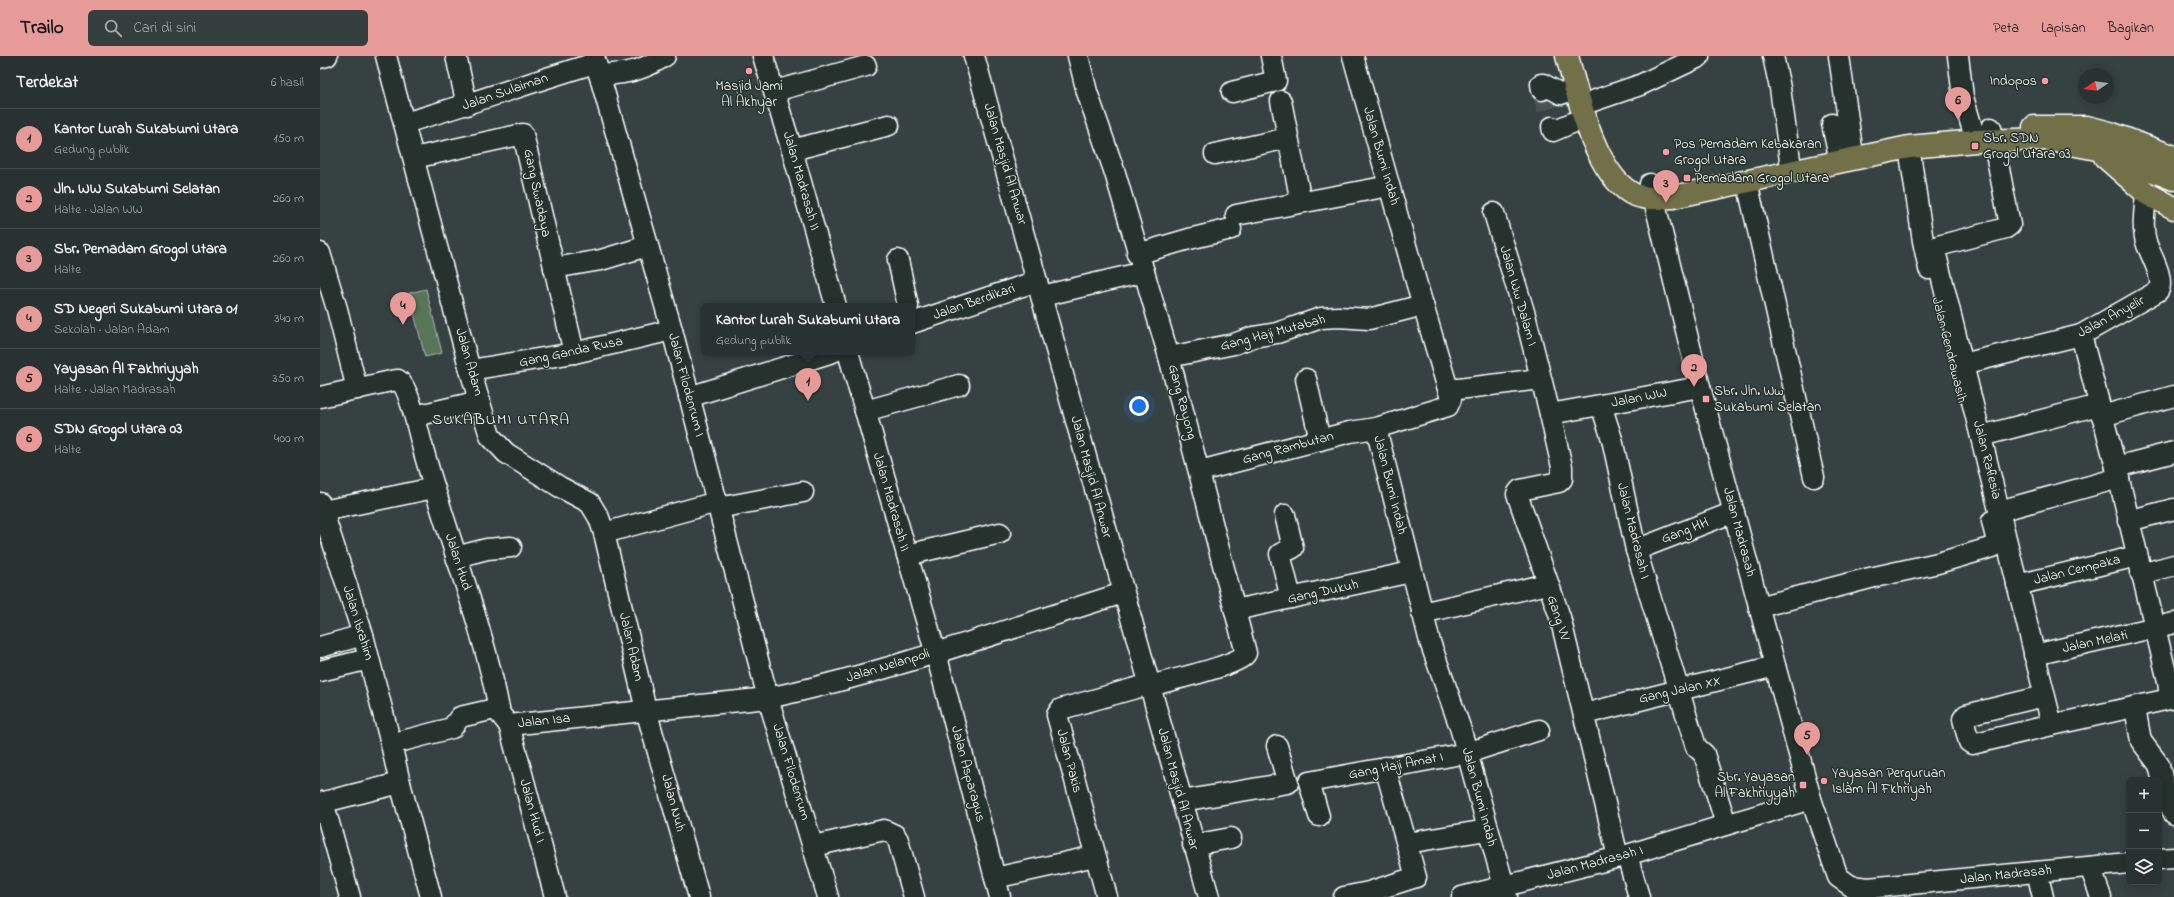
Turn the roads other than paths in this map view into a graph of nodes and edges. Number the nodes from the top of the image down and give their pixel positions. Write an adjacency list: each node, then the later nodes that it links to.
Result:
1 (327, 56): 16 (street)
2 (386, 56): 26 (street, Jalan Adam)
3 (456, 56): 25 (street)
4 (665, 56): 17 (street, Jalan Sulaiman)
5 (763, 56): 21 (street, Jalan Madrasah II)
6 (974, 56): 55 (street, Jalan Masjid Al Anwar)
7 (1078, 56): 53 (street, Gang Rayong)
8 (1272, 56): 22 (street)
9 (1353, 56): 44 (street, Jalan Bumi Indah)
10 (1567, 56): 24 (main road)
11 (1580, 56): 24 (main road)
12 (1773, 56): 40 (street)
13 (1839, 56): 37 (street)
14 (1958, 56): 30 (street)
15 (1699, 57): 24 (street)
16 (320, 58)
17 (647, 61): 18 (street, Jalan Sulaiman)
18 (596, 64): 25 (street, Jalan Sulaiman); 50 (street, Jalan Filodenrum I)
19 (866, 66): 21 (street)
20 (1542, 90): 24 (street)
21 (775, 91): 35 (street, Jalan Madrasah II)
22 (1232, 92)
23 (1281, 101): 31 (street)
24 (1585, 102): 29 (street); 45 (main road)
25 (467, 105): 26 (street, Jalan Sulaiman)
26 (404, 123): 39 (street, Jalan Adam)
27 (1832, 124): 37 (street)
28 (889, 125): 35 (street)
29 (1552, 127)
30 (1983, 135): 32 (main road); 33 (main road); 34 (main road); 66 (street, Jalan Raflesia)
31 (1288, 138): 36 (street); 47 (street)
32 (2126, 138): 38 (main road); 41 (main road)
33 (1921, 141): 37 (main road); 112 (street, Jalan Cendrawasih)
34 (2097, 149): 41 (main road); 46 (main road)
35 (792, 150): 56 (street, Jalan Madrasah II)
36 (1215, 154)
37 (1846, 155): 40 (main road); 43 (main road)
38 (2174, 157)
39 (414, 158): 54 (street, Gang Swadaya); 67 (street, Jalan Adam)
40 (1790, 160): 45 (main road)
41 (2125, 160): 42 (main road)
42 (2174, 179)
43 (1747, 182): 45 (main road); 89 (street)
44 (1389, 186): 47 (street, Jalan Berdikari); 58 (street, Jalan Bumi Indah)
45 (1651, 191): 71 (street, Jalan Madrasah)
46 (2146, 193): 48 (main road); 61 (street, Jalan Anyelir)
47 (1301, 202): 53 (street, Jalan Berdikari)
48 (2174, 208)
49 (1494, 213): 68 (street, Jalan Ww Dalam I)
50 (647, 246): 54 (street); 60 (street, Jalan Filodenrum I)
51 (320, 253): 72 (street)
52 (898, 260): 57 (street)
53 (1140, 263): 55 (street, Jalan Berdikari); 65 (street, Gang Rayong)
54 (554, 268): 62 (street, Gang Swadaya)
55 (1040, 288): 59 (street, Jalan Berdikari); 110 (street, Jalan Masjid Al Anwar)
56 (835, 303)
57 (907, 303)
58 (1423, 305): 65 (street, Gang Haji Mutabah); 73 (street, Jalan Bumi Indah)
59 (915, 322)
60 (672, 330): 62 (street, Gang Ganda Rusa); 76 (street, Jalan Filodenrum I)
61 (2081, 335): 66 (street, Jalan Anyelir); 80 (street)
62 (574, 353): 67 (street, Gang Ganda Rusa)
63 (823, 355): 76 (street)
64 (849, 355): 79 (street, Jalan Madrasah II)
65 (1169, 357): 87 (street, Gang Rayong)
66 (1963, 364): 84 (street, Jalan Raflesia)
67 (470, 370): 77 (street, Jalan Adam)
68 (1540, 379): 73 (street); 81 (street)
69 (1306, 380): 85 (street)
70 (959, 385): 79 (street)
71 (1700, 387): 78 (street, Jalan WW); 95 (street, Jalan Madrasah)
72 (357, 389): 75 (street); 82 (street, Jalan Hud)
73 (1450, 390): 83 (street, Jalan Bumi Indah)
74 (2174, 396): 80 (street)
75 (320, 397)
76 (689, 397): 92 (street, Jalan Filodenrum I)
77 (480, 401): 82 (street); 99 (street, Jalan Adam)
78 (1601, 405): 81 (street); 102 (street, Jalan Madrasah I)
79 (865, 411): 103 (street, Jalan Madrasah II)
80 (2101, 411): 84 (street); 88 (street)
81 (1550, 414): 108 (street, Gang VV)
82 (415, 416): 90 (street, Jalan Hud)
83 (1376, 428): 85 (street, Gang Rambutan); 107 (street, Jalan Bumi Indah)
84 (1981, 436): 94 (street, Jalan Raflesia)
85 (1320, 440): 87 (street, Gang Rambutan)
86 (2174, 452): 88 (street)
87 (1200, 471): 113 (street, Gang Rayong)
88 (2117, 473): 94 (street); 98 (street)
89 (1814, 477)
90 (434, 488): 97 (street); 104 (street, Jalan Hud)
91 (803, 492): 92 (street)
92 (718, 505): 99 (street); 127 (street, Jalan Filodenrum I)
93 (2174, 509): 98 (street)
94 (1999, 511): 109 (street, Jalan Raflesia)
95 (1734, 512): 102 (street, Gang HH); 112 (street, Jalan Madrasah)
96 (1285, 515): 111 (street)
97 (323, 518): 117 (street, Jalan Ibrahim)
98 (2128, 521): 105 (street)
99 (604, 533): 129 (street, Jalan Adam)
100 (1000, 533): 103 (street)
101 (511, 547): 104 (street)
102 (1636, 550): 125 (street, Jalan Madrasah I)
103 (907, 554): 119 (street, Jalan Madrasah II)
104 (456, 557): 131 (street, Jalan Hud)
105 (2139, 565): 106 (street, Jalan Cempaka); 109 (street, Jalan Cempaka); 116 (street)
106 (2174, 565)
107 (1411, 572): 111 (street, Gang Dukuh); 114 (street, Jalan Bumi Indah)
108 (1547, 584): 114 (street); 130 (street, Gang VV)
109 (2017, 585): 120 (street, Jalan Raflesia)
110 (1123, 593): 119 (street, Jalan Nelanpoli); 124 (street, Jalan Masjid Al Anwar)
111 (1291, 598): 113 (street, Gang Dukuh)
112 (1759, 607): 122 (street, Jalan Madrasah)
113 (1235, 610): 124 (street, Gang Rayong)
114 (1422, 613): 137 (street, Jalan Bumi Indah)
115 (2174, 624): 116 (street, Jalan Melati)
116 (2155, 628): 120 (street, Jalan Melati); 128 (street)
117 (363, 636): 118 (street); 121 (street, Jalan Ibrahim)
118 (320, 647)
119 (935, 652): 127 (street, Jalan Nelanpoli); 159 (street, Jalan Asparagus)
120 (2034, 655): 126 (street, Jalan Raflesia)
121 (369, 659): 123 (street); 135 (street, Jalan Ibrahim)
122 (1775, 666): 125 (street, Gang Jalan XX); 140 (street, Jalan Madrasah)
123 (320, 671)
124 (1150, 685): 141 (street, Jalan Masjid Al Anwar); 151 (street, Jalan Pakis)
125 (1680, 692): 130 (street, Gang Jalan XX); 145 (street, Jalan Madrasah I)
126 (2044, 696): 133 (street, Jalan Raflesia); 133 (street)
127 (768, 698): 129 (street, Jalan Nelanpoli); 150 (street, Jalan Filodenrum)
128 (2172, 698): 133 (street)
129 (646, 710): 131 (street, Jalan Isa); 165 (street, Jalan Nuh)
130 (1584, 714): 152 (street, Gang VV)
131 (504, 717): 135 (street, Jalan Isa); 162 (street, Jalan Hud I)
132 (2137, 719): 143 (street)
133 (2052, 725)
134 (1539, 730): 137 (street, Gang Haji Amat I)
135 (391, 744): 139 (street)
136 (1278, 746): 141 (street)
137 (1467, 753): 138 (street, Gang Haji Amat I); 146 (street, Jalan Bumi Indah)
138 (1385, 767): 144 (street, Gang Haji Amat I); 148 (street)
139 (400, 783): 142 (street); 164 (street)
140 (1811, 799): 145 (street, Jalan Madrasah I); 158 (street, Jalan Madrasah)
141 (1182, 801): 149 (street, Jalan Masjid Al Anwar)
142 (321, 803): 163 (street)
143 (2174, 814)
144 (1320, 816)
145 (1726, 824): 152 (street, Jalan Madrasah I)
146 (1487, 830): 148 (street); 160 (street, Jalan Bumi Indah)
147 (1231, 838): 149 (street)
148 (1407, 843): 161 (street)
149 (1194, 845): 170 (street, Jalan Masjid Al Anwar)
150 (814, 846): 166 (street, Jalan Filodenrum); 167 (street)
151 (1095, 856): 159 (street); 169 (street, Jalan Pakis)
152 (1623, 856): 160 (street, Jalan Madrasah I); 173 (street, Gang VV)
153 (2174, 858): 154 (street)
154 (2162, 860)
155 (2126, 863): 156 (street, Jalan Madrasah)
156 (2090, 867): 157 (street, Jalan Madrasah); 176 (street)
157 (2037, 872): 158 (street, Jalan Madrasah); 175 (street)
158 (1838, 877): 174 (street, Jalan Madrasah)
159 (995, 878): 168 (street, Jalan Asparagus)
160 (1505, 892): 172 (street, Jalan Madrasah I)
161 (1370, 895): 171 (street)
162 (548, 896)
163 (350, 897)
164 (431, 897)
165 (699, 897)
166 (828, 897)
167 (914, 897)
168 (1000, 897)
169 (1108, 897)
170 (1209, 897)
171 (1344, 897)
172 (1462, 897)
173 (1639, 897)
174 (1846, 897)
175 (2043, 897)
176 (2101, 897)

